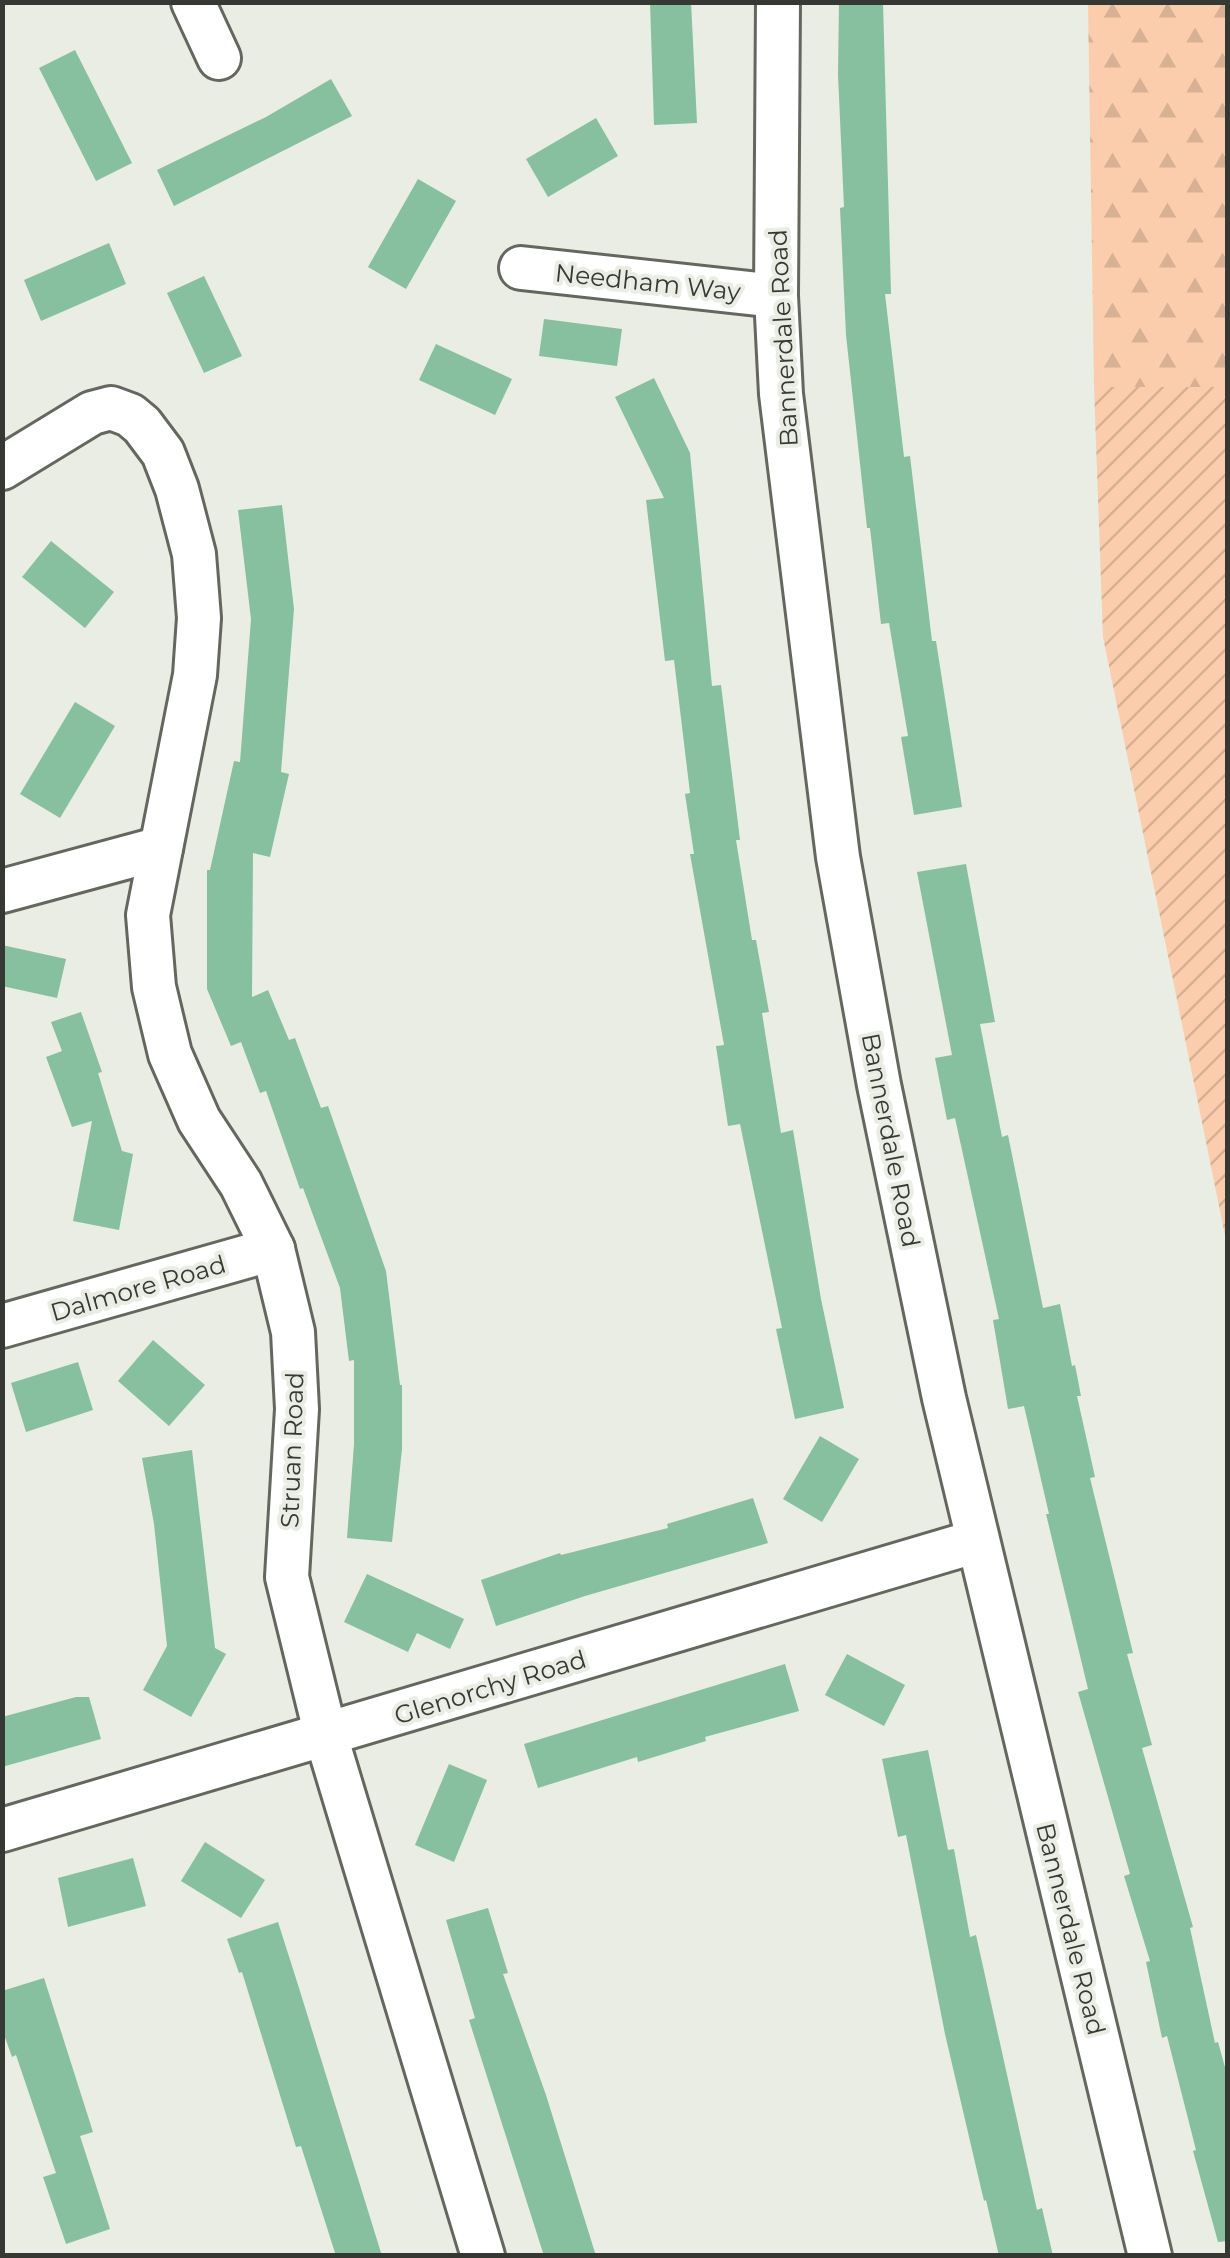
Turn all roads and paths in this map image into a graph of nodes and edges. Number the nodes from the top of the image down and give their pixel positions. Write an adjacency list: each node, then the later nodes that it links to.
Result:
1 (193, 2): 3 (street)
2 (778, 2): 5 (street, Bannerdale Road)
3 (218, 58)
4 (521, 268): 5 (street, Needham Way)
5 (776, 296): 11 (street, Bannerdale Road)
6 (2, 468): 7 (street, Struan Road)
7 (161, 848): 8 (street); 9 (street, Struan Road)
8 (2, 891)
9 (273, 1249): 10 (street, Dalmore Road); 12 (street, Struan Road)
10 (2, 1326)
11 (977, 1541): 12 (street, Glenorchy Road); 15 (street, Bannerdale Road)
12 (326, 1736): 13 (street, Glenorchy Road); 14 (street, Struan Road)
13 (2, 1830)
14 (483, 2256)
15 (1150, 2256)

